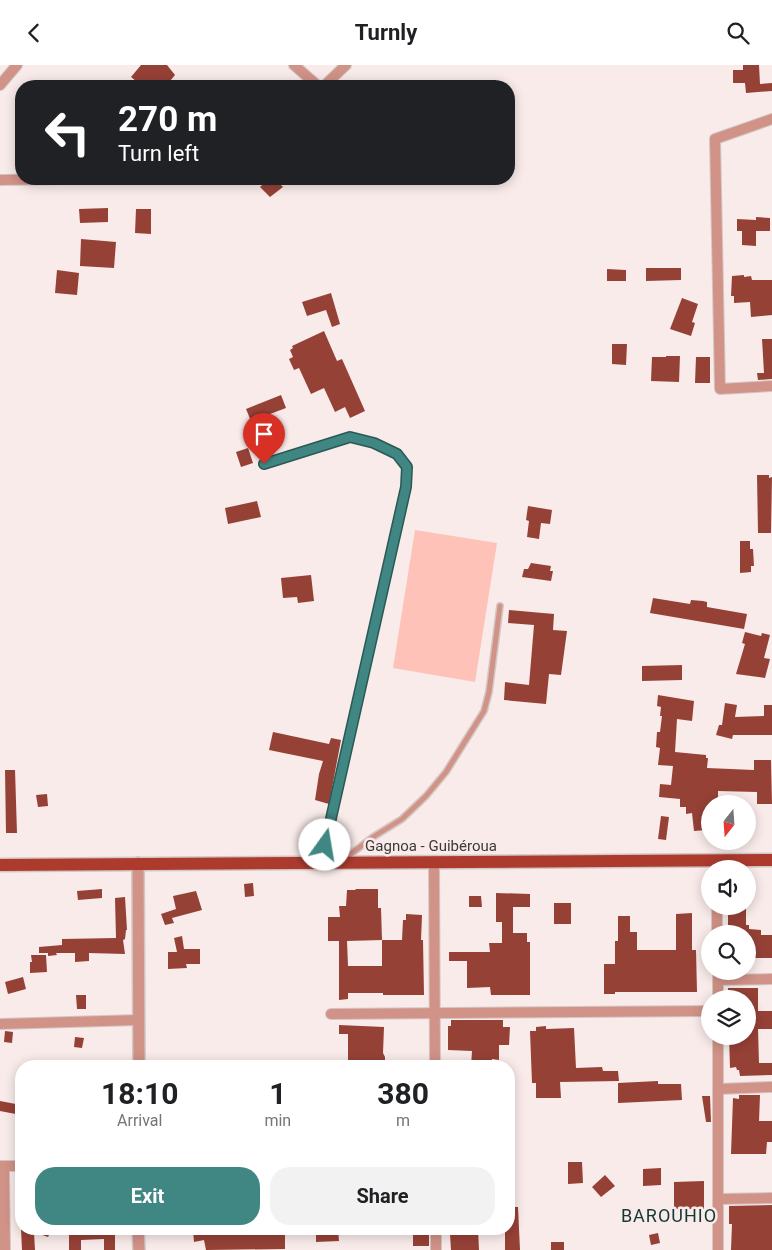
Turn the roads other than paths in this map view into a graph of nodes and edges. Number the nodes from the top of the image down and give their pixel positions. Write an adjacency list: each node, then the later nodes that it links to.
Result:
1 (17, 65): 6 (street)
2 (294, 65): 4 (street)
3 (346, 65): 5 (street)
4 (311, 80)
5 (330, 80)
6 (0, 85)
7 (772, 119): 10 (street)
8 (0, 180): 9 (street)
9 (15, 180)
10 (772, 386)
11 (264, 464): 17 (lane)
12 (500, 606): 18 (lane)
13 (772, 861): 15 (main road, Gagnoa - Guibéroua)
14 (434, 862): 18 (main road, Gagnoa - Guibéroua); 20 (main road, Gagnoa - Guibéroua); 24 (street)
15 (756, 862)
16 (138, 863): 17 (main road, Gagnoa - Guibéroua); 19 (main road, Gagnoa - Guibéroua); 26 (street)
17 (321, 863): 18 (main road, Gagnoa - Guibéroua)
18 (340, 863)
19 (0, 865)
20 (701, 865)
21 (756, 978): 22 (street)
22 (772, 979)
23 (701, 1011): 24 (street)
24 (434, 1013): 25 (street); 30 (street)
25 (331, 1014)
26 (139, 1021): 27 (street); 29 (street)
27 (0, 1024)
28 (718, 1045): 32 (street)
29 (139, 1060)
30 (435, 1060)
31 (772, 1087): 32 (street)
32 (718, 1089): 36 (street)
33 (2, 1166): 34 (street); 39 (street)
34 (15, 1166)
35 (772, 1198): 36 (street)
36 (718, 1199): 42 (street)
37 (138, 1235): 40 (street)
38 (436, 1235): 41 (street)
39 (5, 1250)
40 (139, 1250)
41 (436, 1250)
42 (718, 1250)

